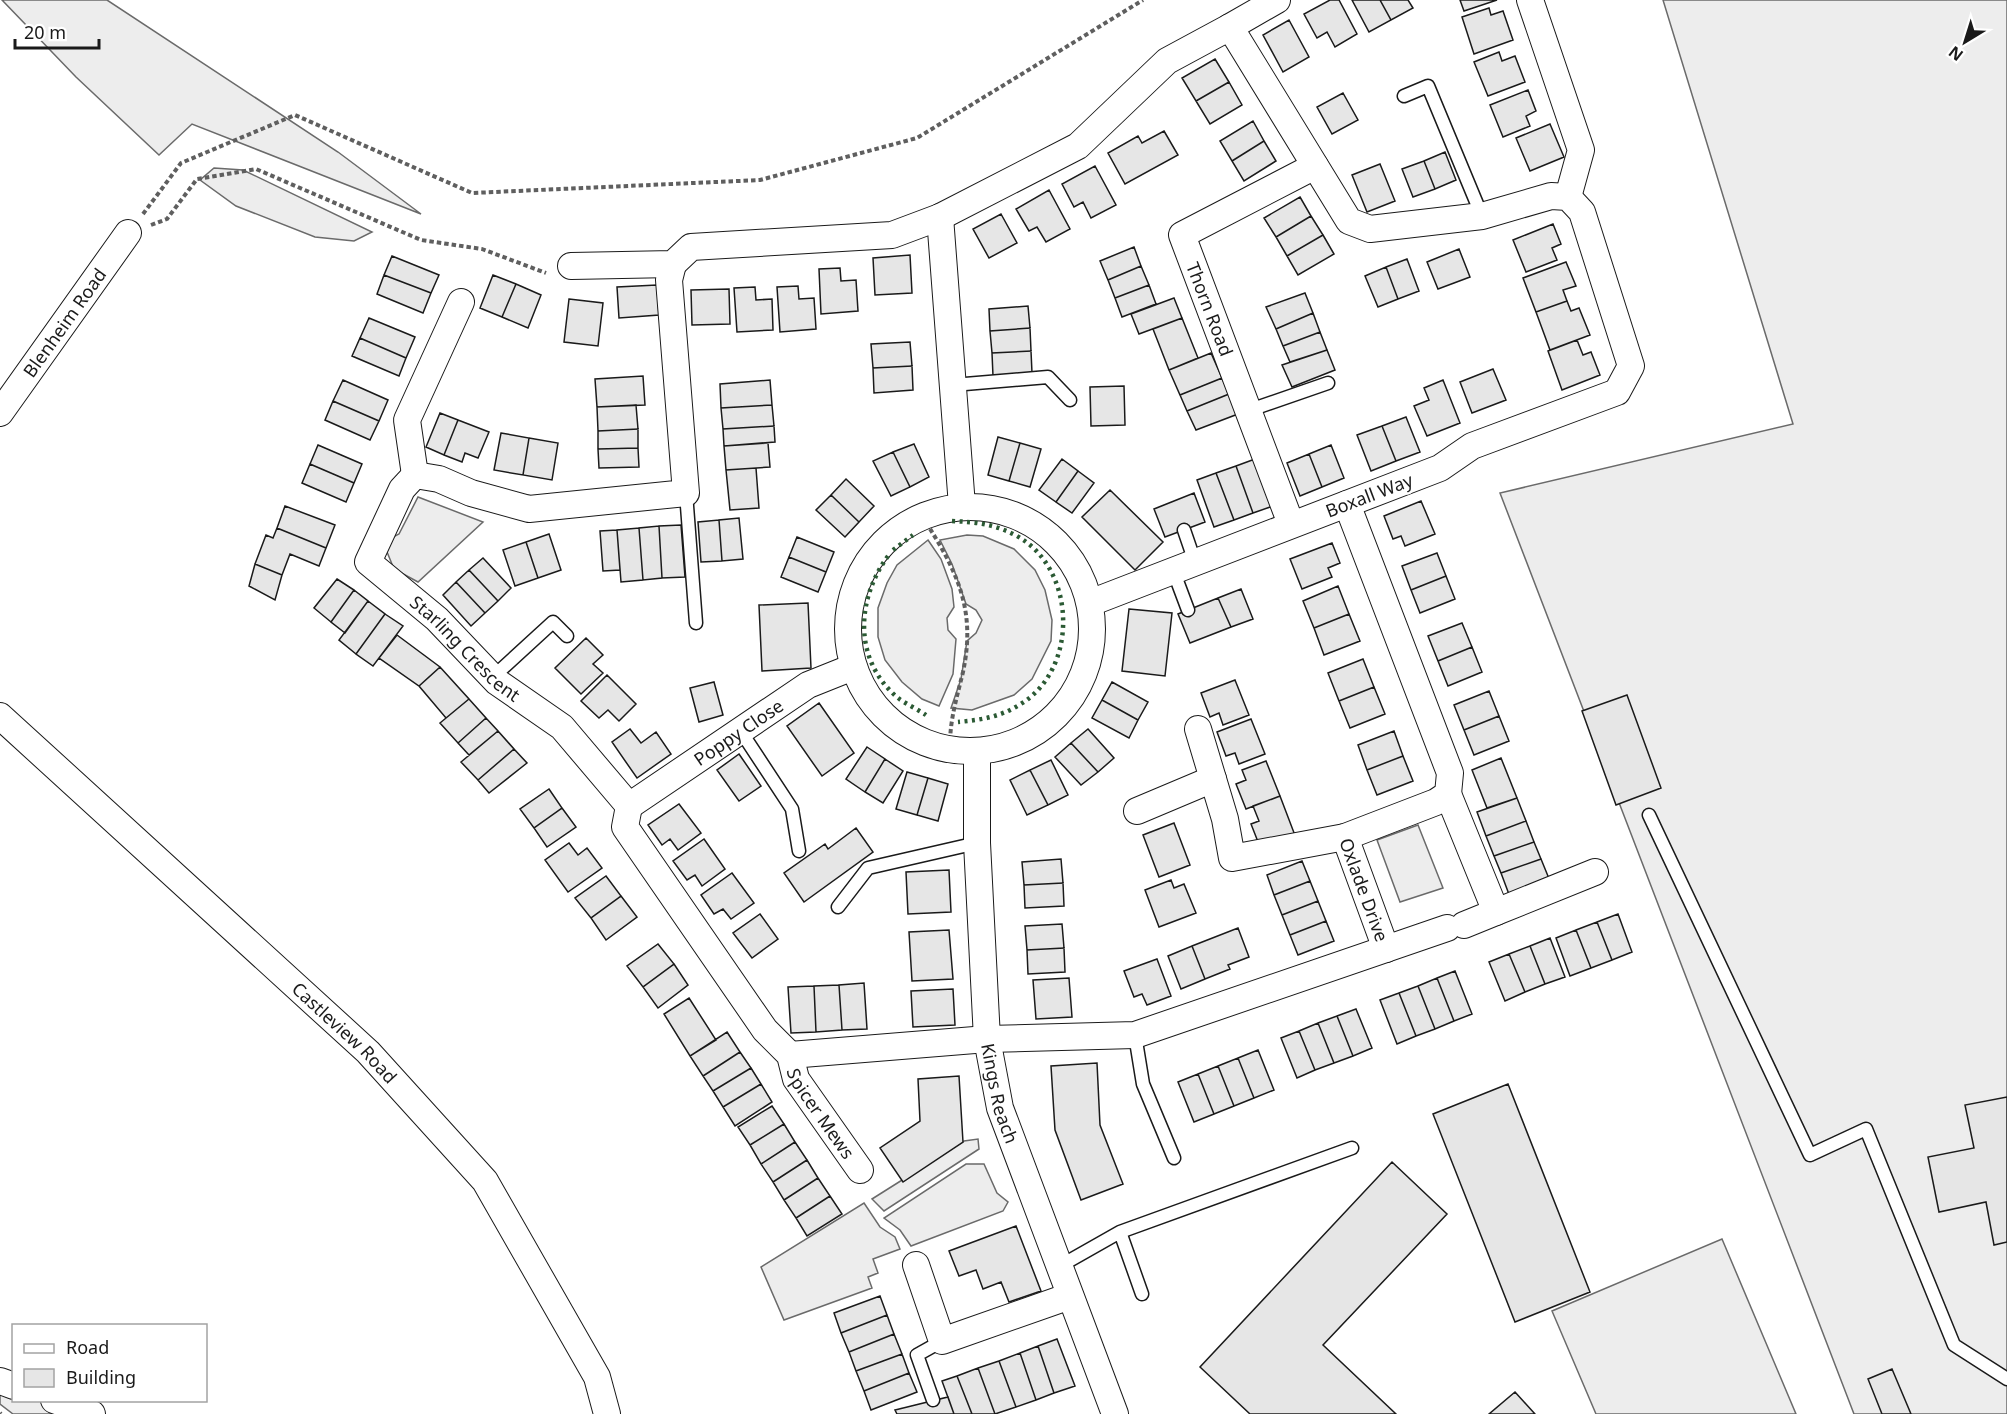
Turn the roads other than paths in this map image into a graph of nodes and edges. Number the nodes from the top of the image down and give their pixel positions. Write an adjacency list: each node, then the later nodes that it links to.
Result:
1 (1277, 0): 3 (street)
2 (1530, 0): 6 (street)
3 (1230, 27): 5 (street); 8 (street)
4 (1404, 96): 7 (lane)
5 (1315, 166): 7 (street); 16 (street, Thorn Road)
6 (1568, 197): 7 (street); 20 (street, Boxall Way)
7 (1482, 216)
8 (940, 217): 10 (street); 14 (street)
9 (128, 233): 17 (street, Blenheim Road)
10 (673, 264): 11 (street); 19 (street)
11 (571, 266)
12 (460, 302): 18 (street)
13 (1328, 383): 16 (lane)
14 (953, 385): 15 (lane); 21 (street)
15 (1070, 400)
16 (1250, 411): 22 (street, Thorn Road)
17 (0, 413)
18 (415, 475): 19 (street); 30 (street, Starling Crescent)
19 (686, 494): 27 (lane)
20 (1347, 504): 22 (street, Boxall Way); 36 (street)
21 (962, 506): 25 (street); 29 (street)
22 (1291, 524): 24 (street, Boxall Way)
23 (1184, 530): 24 (lane)
24 (1184, 566): 25 (street, Boxall Way); 26 (lane)
25 (1090, 603): 34 (street)
26 (1188, 610)
27 (696, 623)
28 (567, 636): 30 (lane)
29 (853, 667): 33 (street, Poppy Close); 34 (street)
30 (493, 677): 37 (street, Starling Crescent)
31 (0, 716): 63 (street, Castleview Road)
32 (1198, 729): 35 (street)
33 (740, 730): 37 (street, Poppy Close); 42 (lane)
34 (977, 751): 41 (street, Kings Reach)
35 (1213, 779): 38 (street); 40 (street)
36 (1448, 794): 40 (street, Oxlade Drive); 45 (street)
37 (629, 806): 49 (street)
38 (1137, 811)
39 (1649, 815): 59 (lane)
40 (1346, 837): 46 (street, Oxlade Drive)
41 (977, 843): 44 (lane); 48 (street, Kings Reach)
42 (799, 851)
43 (1595, 872): 45 (street)
44 (838, 907)
45 (1496, 912): 46 (street)
46 (1386, 950): 47 (street, Oxlade Drive)
47 (1135, 1035): 48 (street, Oxlade Drive); 51 (lane)
48 (987, 1039): 49 (street, Oxlade Drive); 55 (street, Kings Reach)
49 (790, 1055): 52 (street, Spicer Mews)
50 (1353, 1148): 53 (lane)
51 (1174, 1158)
52 (860, 1170)
53 (1120, 1232): 55 (lane); 56 (lane)
54 (916, 1265): 58 (street)
55 (1060, 1266): 57 (street, Kings Reach)
56 (1142, 1294)
57 (1070, 1296): 58 (street); 64 (street, Kings Reach)
58 (942, 1341): 60 (lane)
59 (2007, 1379)
60 (933, 1400)
61 (57, 1402): 62 (street)
62 (92, 1414)
63 (607, 1414)
64 (1115, 1414)

